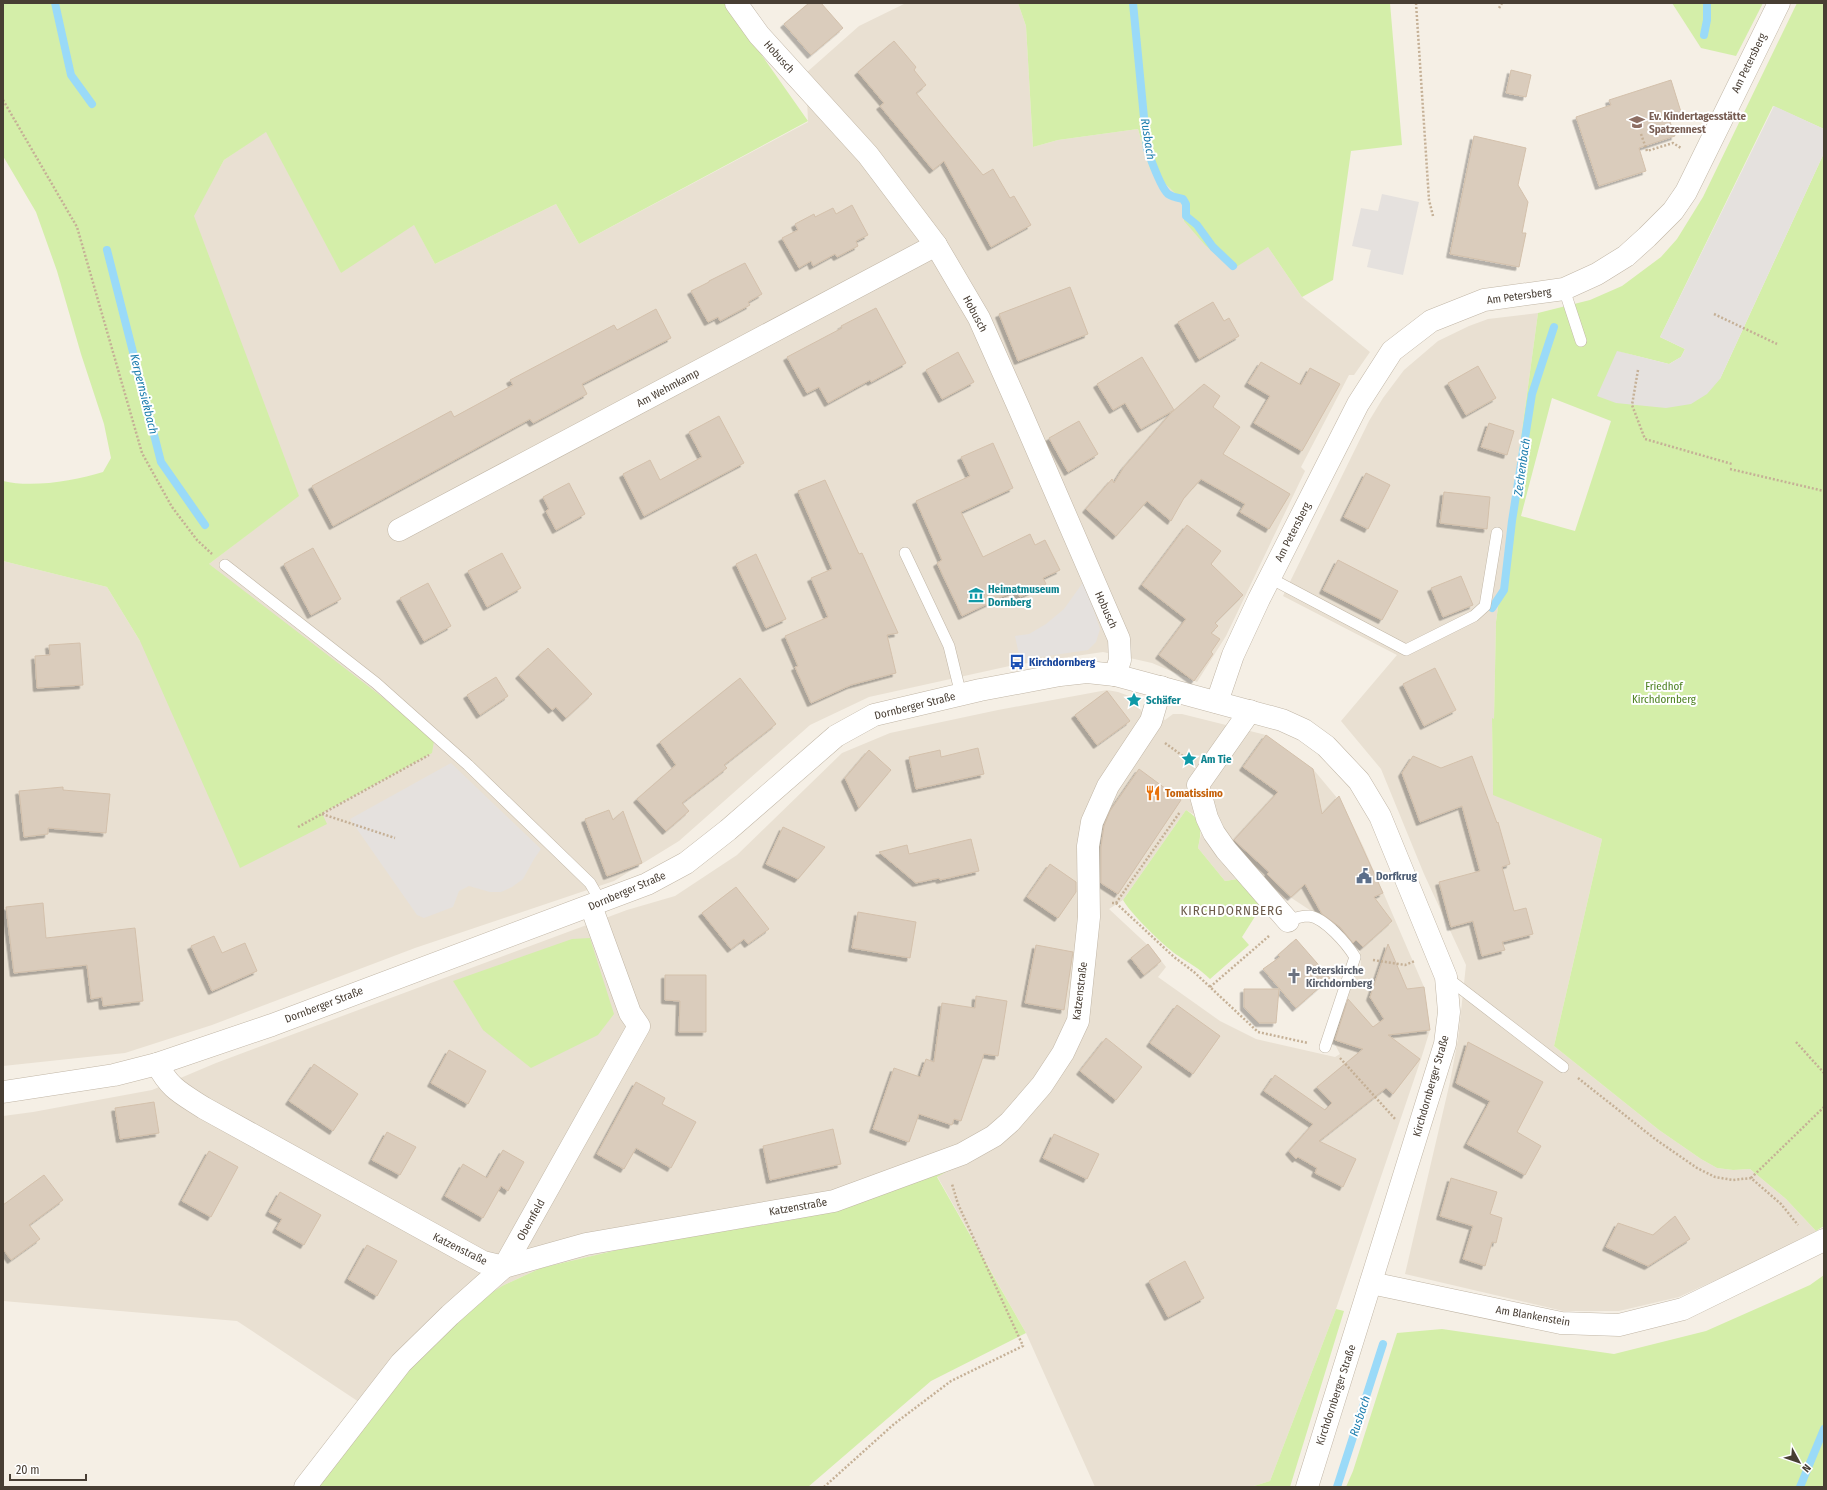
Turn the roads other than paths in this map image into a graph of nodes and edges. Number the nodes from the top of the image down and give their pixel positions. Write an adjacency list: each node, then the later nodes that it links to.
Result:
1 (736, 3): 3 (street, Hobusch)
2 (1779, 3): 4 (street, Am Petersberg)
3 (936, 245): 6 (street, Am Wehmkamp); 11 (street, Hobusch)
4 (1564, 289): 5 (lane); 10 (street, Am Petersberg)
5 (1581, 340)
6 (398, 530)
7 (1497, 533): 10 (lane)
8 (905, 553): 13 (lane)
9 (225, 566): 16 (lane)
10 (1270, 578): 14 (street, Am Petersberg)
11 (1115, 675): 12 (street, Dornberger Straße); 13 (street, Dornberger Straße)
12 (1161, 687): 14 (street, Dornberger Straße); 24 (street, Katzenstraße)
13 (961, 695): 16 (street, Dornberger Straße)
14 (1217, 702): 15 (street, Kirchdornberger Straße)
15 (1250, 712): 17 (street); 18 (street, Kirchdornberger Straße)
16 (596, 904): 20 (street, Dornberger Straße); 24 (street, Obernfeld)
17 (1288, 921): 19 (lane)
18 (1446, 977): 21 (lane); 25 (street, Kirchdornberger Straße)
19 (1325, 1047)
20 (157, 1064): 22 (street, Dornberger Straße); 24 (street, Katzenstraße)
21 (1563, 1067)
22 (3, 1092)
23 (1819, 1244): 25 (street, Am Blankenstein)
24 (504, 1267): 26 (street, Obernfeld)
25 (1371, 1283): 27 (street, Kirchdornberger Straße)
26 (304, 1487)
27 (1307, 1487)

